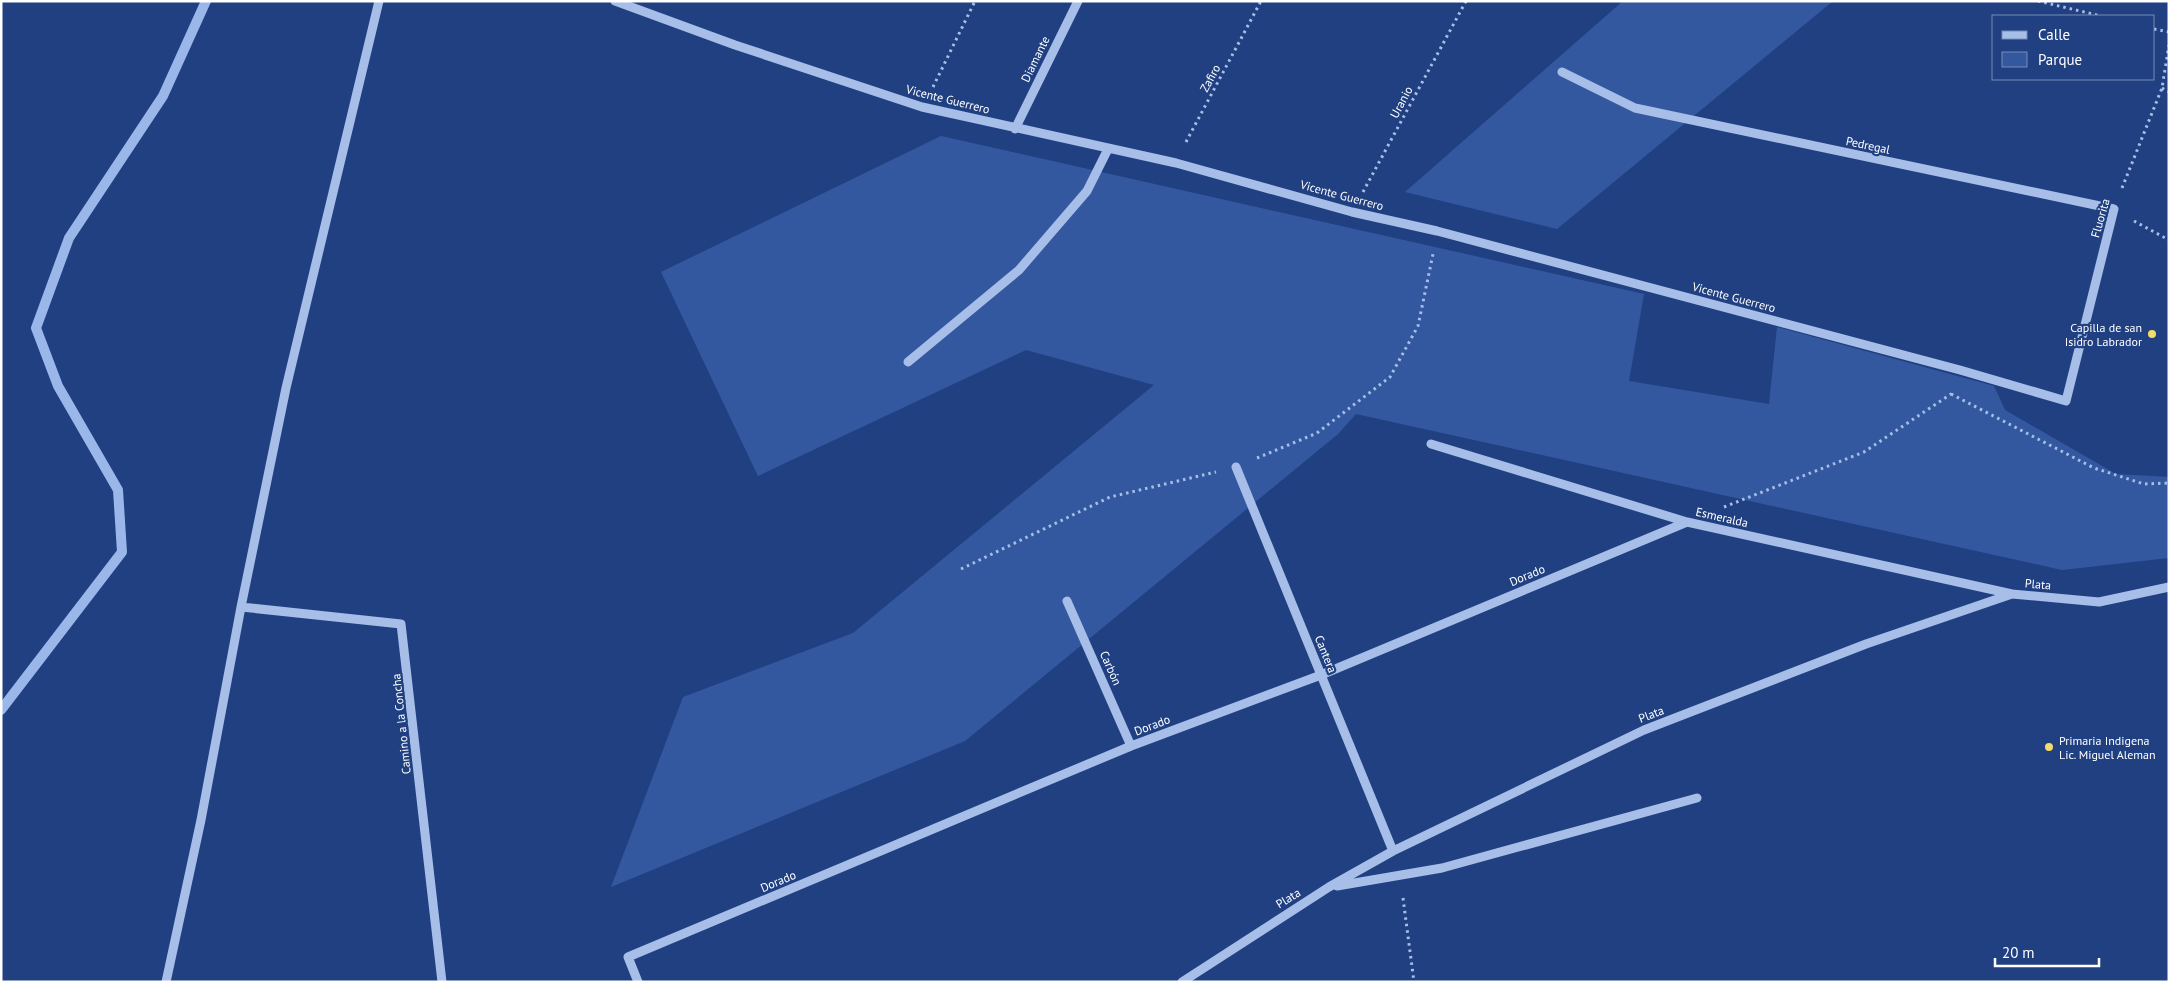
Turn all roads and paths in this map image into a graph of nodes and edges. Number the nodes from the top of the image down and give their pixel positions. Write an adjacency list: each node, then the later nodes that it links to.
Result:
1 (379, 1): 37 (street)
2 (615, 1): 8 (street, Vicente Guerrero)
3 (975, 1): 16 (path)
4 (1078, 1): 17 (street, Diamante)
5 (1261, 1): 19 (path, Zafiro)
6 (1466, 1): 21 (path, Uranio)
7 (2038, 1): 9 (path)
8 (638, 5): 16 (street, Vicente Guerrero)
9 (2098, 15)
10 (2155, 29): 11 (path)
11 (2169, 32)
12 (2169, 45): 14 (path, Fluorita)
13 (1562, 72): 20 (street, Pedregal)
14 (2162, 88): 15 (path); 20 (path, Fluorita)
15 (2169, 92)
16 (922, 107): 17 (street, Vicente Guerrero)
17 (1015, 129): 18 (street, Vicente Guerrero)
18 (1108, 148): 19 (street, Vicente Guerrero); 24 (street)
19 (1176, 162): 21 (street, Vicente Guerrero)
20 (2114, 209): 23 (path); 27 (street, Fluorita)
21 (1352, 212): 22 (street, Vicente Guerrero)
22 (1437, 231): 25 (street, Vicente Guerrero); 29 (path)
23 (2169, 240)
24 (908, 362)
25 (1960, 370): 26 (path); 27 (street, Vicente Guerrero)
26 (1951, 394): 30 (path); 31 (path)
27 (2066, 401)
28 (1431, 444): 32 (street, Esmeralda)
29 (1236, 467): 33 (path); 38 (street, Cantera)
30 (2169, 483)
31 (1722, 508)
32 (1687, 522): 35 (street, Esmeralda); 38 (street, Dorado)
33 (961, 569)
34 (2169, 587): 35 (street, Plata)
35 (2012, 594): 41 (street, Plata)
36 (1067, 601): 39 (street, Carbón)
37 (241, 607): 44 (street); 45 (street, Camino a la Concha)
38 (1321, 675): 39 (street, Dorado); 41 (street, Cantera)
39 (1131, 746): 46 (street, Dorado)
40 (1697, 798): 42 (street)
41 (1393, 852): 43 (street, Plata)
42 (1400, 875): 43 (street); 48 (path)
43 (1329, 887): 47 (street, Plata)
44 (166, 982)
45 (442, 982)
46 (638, 982)
47 (1182, 982)
48 (1414, 982)

